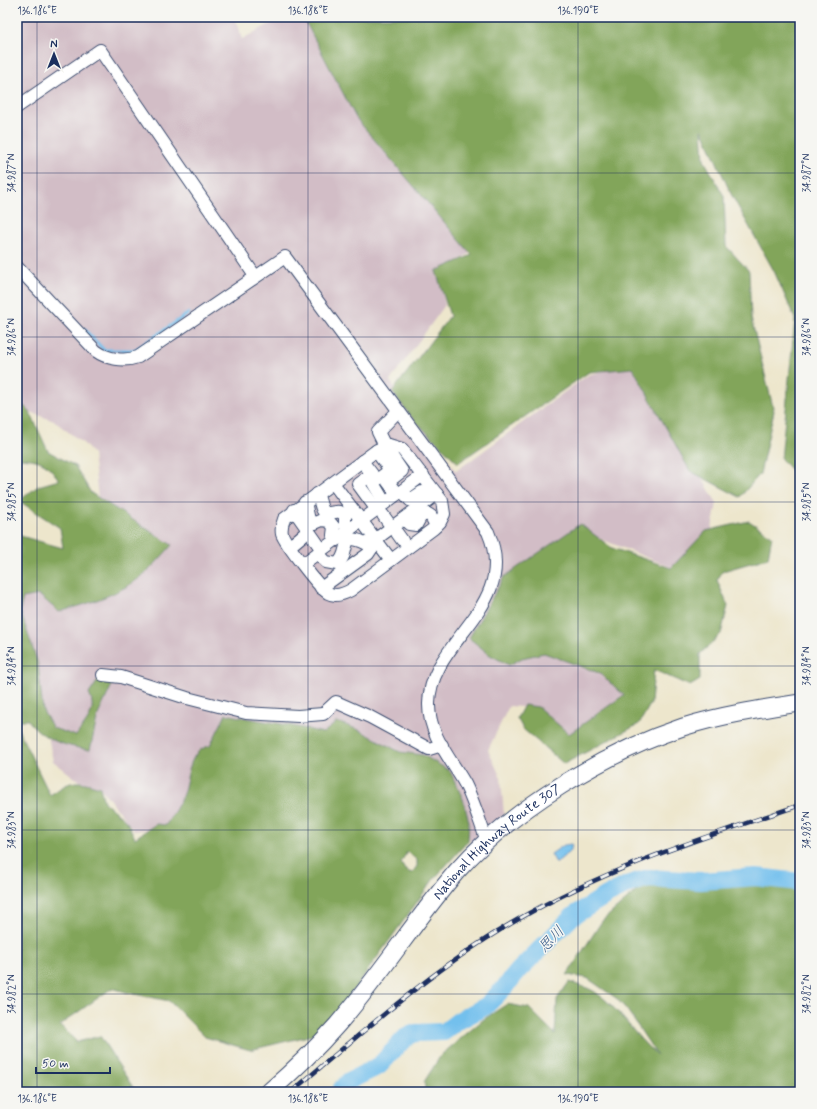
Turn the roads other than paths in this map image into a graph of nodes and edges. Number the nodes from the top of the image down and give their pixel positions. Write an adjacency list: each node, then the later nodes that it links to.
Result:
1 (17, 107): 3 (street)
2 (17, 267): 3 (street)
3 (255, 276): 4 (street)
4 (398, 411): 5 (street); 29 (street)
5 (380, 448): 6 (street); 7 (street); 9 (street); 14 (street)
6 (362, 461): 8 (street); 14 (street)
7 (423, 475): 9 (street); 11 (street)
8 (333, 482): 10 (street); 15 (street)
9 (400, 492): 11 (street); 14 (street)
10 (317, 494): 12 (street); 19 (street)
11 (432, 497): 16 (street); 17 (street)
12 (305, 502): 13 (street); 20 (street)
13 (294, 510): 18 (street); 22 (street)
14 (383, 512): 15 (street); 16 (street); 21 (street)
15 (362, 521): 19 (street); 21 (street)
16 (401, 526): 17 (street); 21 (street)
17 (436, 526): 24 (street)
18 (308, 531): 22 (street); 23 (street)
19 (349, 531): 20 (street)
20 (336, 540): 23 (street)
21 (375, 542): 23 (street); 24 (street); 26 (street)
22 (290, 546): 25 (street)
23 (320, 552): 25 (street)
24 (391, 560): 26 (street)
25 (303, 564): 26 (street)
26 (322, 588)
27 (103, 675): 29 (street)
28 (800, 703): 30 (highway, National Highway Route 307)
29 (442, 745): 30 (street)
30 (487, 841): 31 (highway, National Highway Route 307)
31 (269, 1092)

